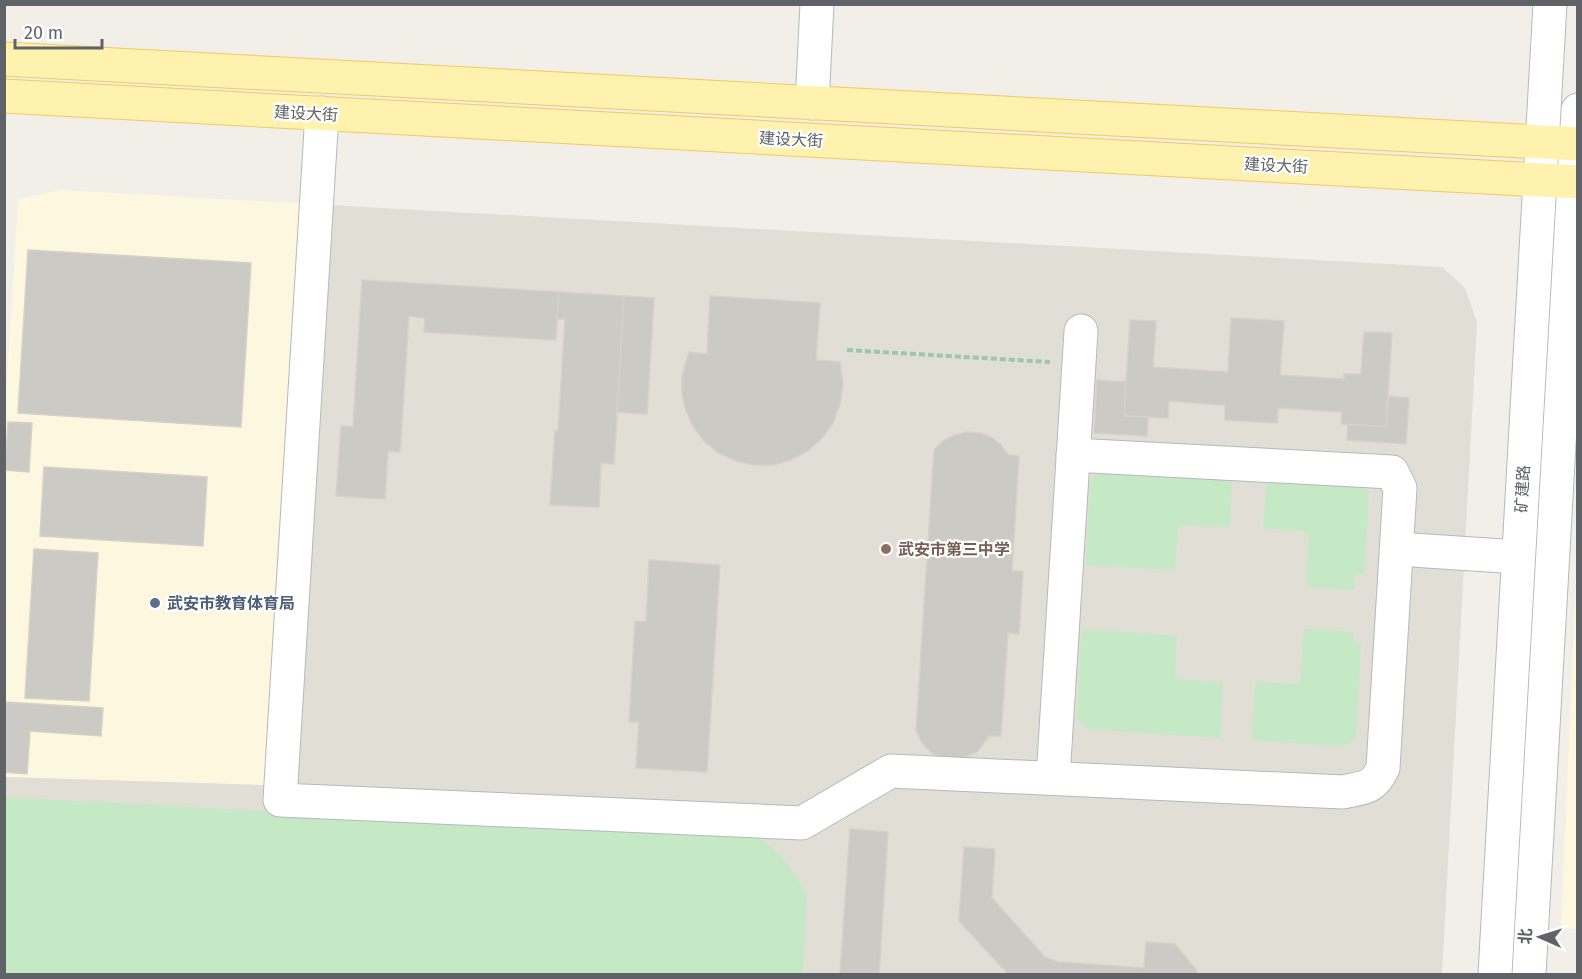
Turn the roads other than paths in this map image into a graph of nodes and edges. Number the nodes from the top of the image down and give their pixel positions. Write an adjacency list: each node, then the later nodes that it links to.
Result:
1 (817, 4): 5 (street)
2 (1550, 4): 8 (street, 矿建路)
3 (4, 59): 5 (main road)
4 (4, 96): 7 (main road, 建设大街)
5 (812, 103): 8 (main road)
6 (1578, 110): 9 (street, 矿建路)
7 (322, 113): 10 (main road, 建设大街); 16 (street)
8 (1542, 142): 9 (main road); 10 (street, 矿建路)
9 (1577, 144): 11 (street, 矿建路)
10 (1539, 180): 11 (main road, 建设大街); 15 (street, 矿建路)
11 (1575, 181): 18 (street, 矿建路)
12 (1081, 331): 13 (street)
13 (1073, 455): 14 (street); 16 (street)
14 (1397, 549): 15 (street); 16 (street)
15 (1518, 557): 17 (street, 矿建路)
16 (1053, 778)
17 (1495, 975)
18 (1529, 975)

